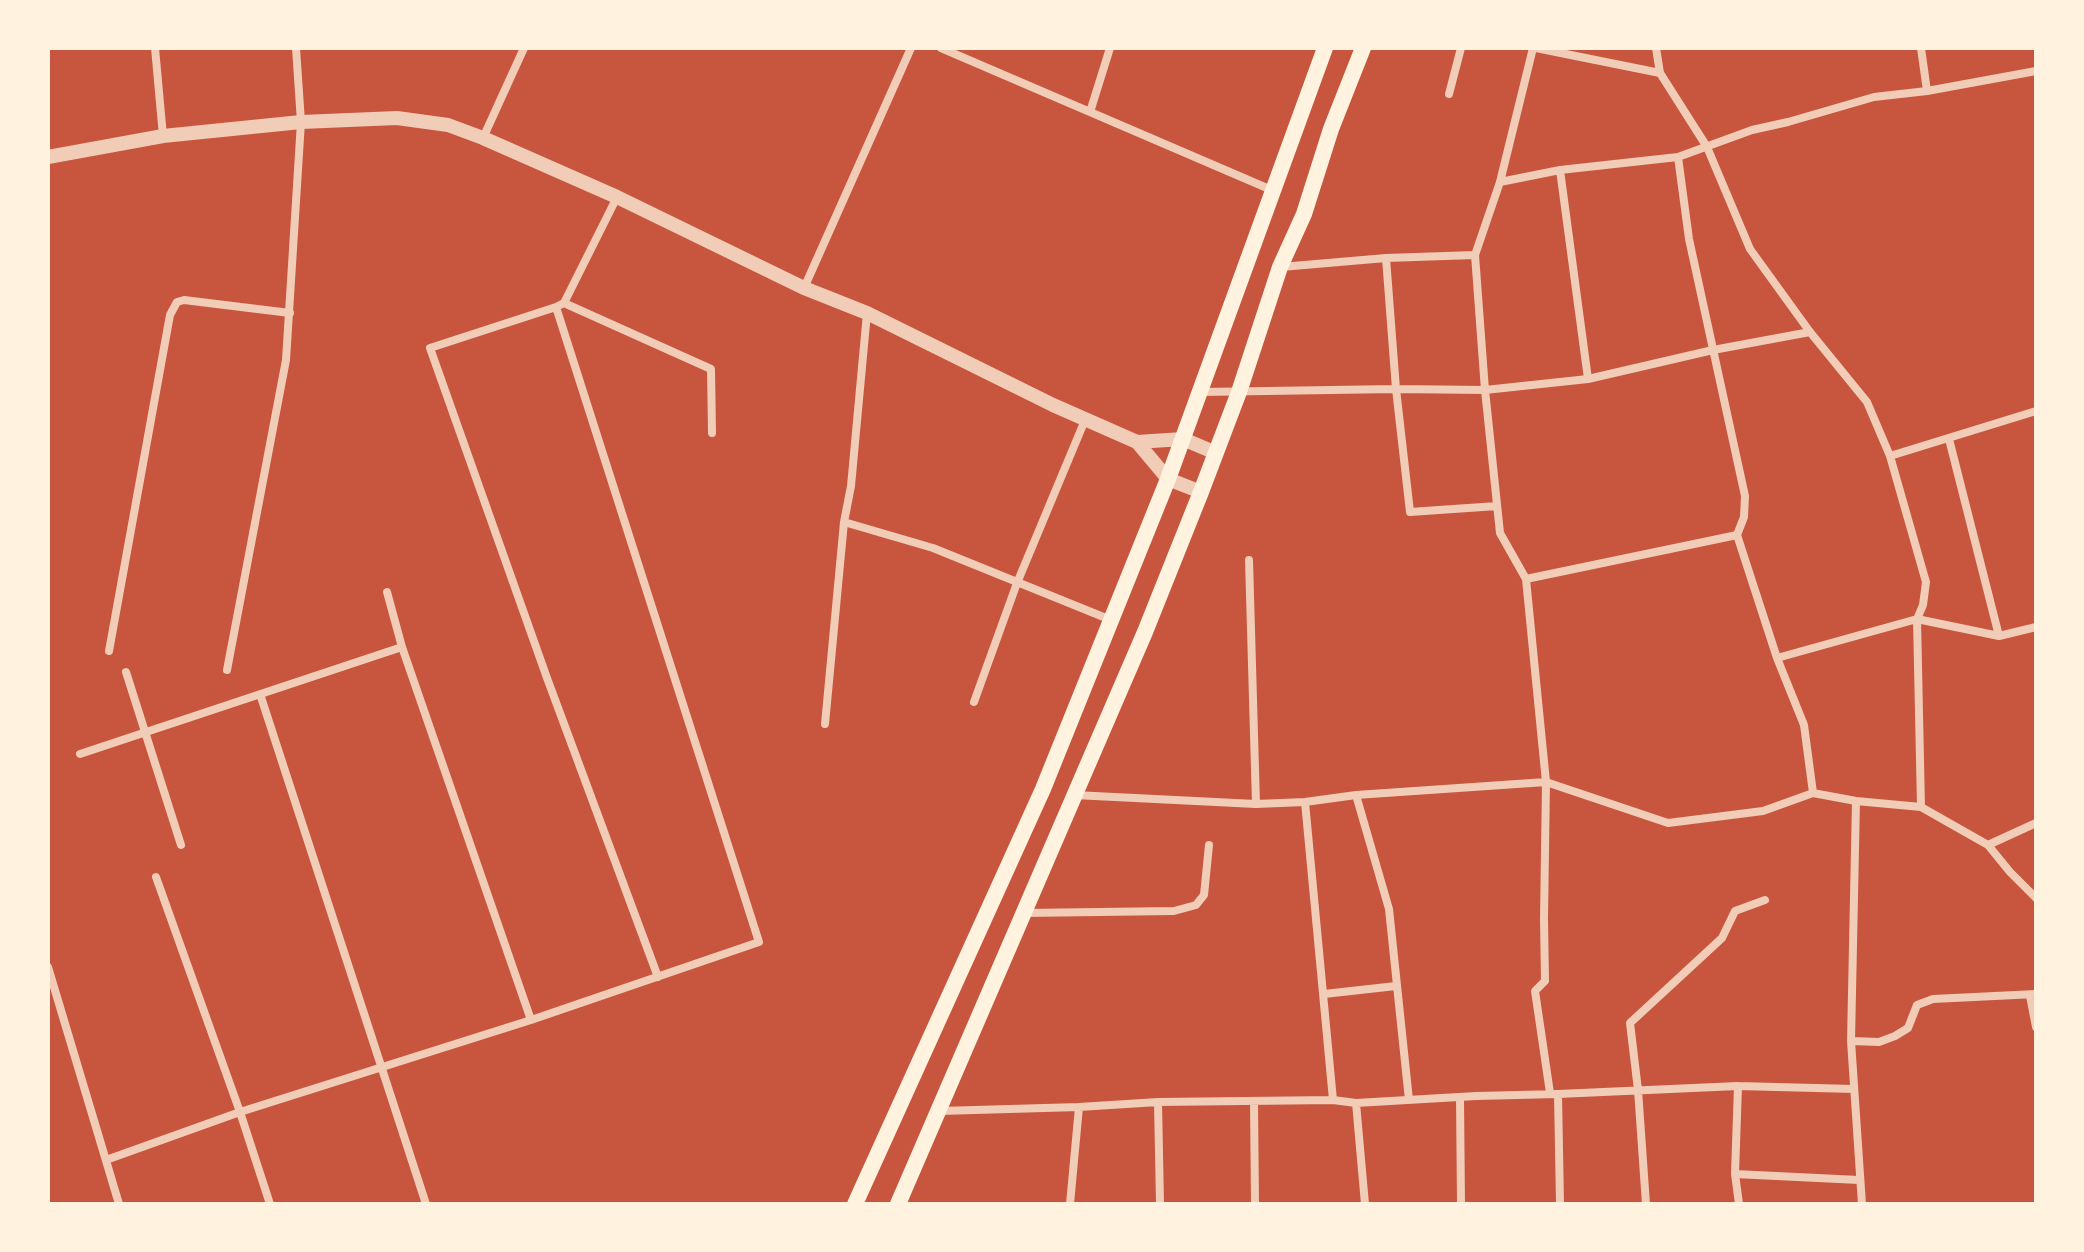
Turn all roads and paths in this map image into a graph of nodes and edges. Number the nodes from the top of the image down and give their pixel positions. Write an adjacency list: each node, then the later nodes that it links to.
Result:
1 (155, 48): 19 (street)
2 (296, 48): 18 (street)
3 (524, 48): 20 (street)
4 (911, 48): 31 (street)
5 (941, 48): 17 (street)
6 (1110, 48): 17 (street)
7 (1325, 48): 26 (main road)
8 (1363, 48): 30 (main road)
9 (1461, 48): 16 (street)
10 (1535, 48): 14 (street); 25 (street)
11 (1656, 48): 14 (street)
12 (1921, 48): 15 (street)
13 (2036, 71): 15 (street)
14 (1660, 73): 21 (street)
15 (1927, 91): 21 (street)
16 (1449, 94)
17 (1090, 112): 26 (street)
18 (301, 122): 19 (street); 20 (street); 33 (street)
19 (163, 136): 22 (street)
20 (483, 138): 27 (street)
21 (1707, 147): 23 (street); 35 (street)
22 (48, 157)
23 (1678, 157): 24 (street); 36 (street)
24 (1560, 170): 25 (street); 37 (street)
25 (1500, 182): 28 (street)
26 (1274, 191): 40 (main road)
27 (617, 197): 31 (street); 32 (street)
28 (1475, 255): 29 (street); 39 (street)
29 (1386, 258): 30 (street); 38 (street)
30 (1280, 267): 41 (main road)
31 (804, 288): 34 (street)
32 (560, 305): 44 (street); 90 (street); 90 (street)
33 (290, 313): 64 (street); 66 (street)
34 (867, 313): 43 (street); 53 (street)
35 (1810, 332): 36 (street); 49 (street)
36 (1713, 350): 37 (street); 54 (street)
37 (1588, 379): 39 (street)
38 (1396, 389): 39 (street); 41 (street); 52 (street)
39 (1485, 390): 52 (street)
40 (1201, 392): 41 (street); 45 (main road)
41 (1239, 392): 48 (main road)
42 (2036, 411): 46 (street)
43 (1085, 420): 47 (street); 57 (street)
44 (712, 433)
45 (1183, 439): 47 (street); 48 (street); 50 (main road)
46 (1949, 439): 49 (street); 62 (street)
47 (1137, 442): 50 (street)
48 (1216, 453): 51 (main road)
49 (1890, 456): 59 (street)
50 (1168, 479): 51 (street); 60 (main road)
51 (1201, 492): 75 (main road)
52 (1497, 506): 56 (street)
53 (844, 522): 57 (street); 70 (street)
54 (1737, 535): 56 (street); 65 (street)
55 (1249, 560): 79 (street)
56 (1526, 579): 73 (street)
57 (1017, 583): 60 (street); 69 (street)
58 (387, 592): 63 (street)
59 (1917, 619): 62 (street); 65 (street); 80 (street)
60 (1111, 620): 117 (main road)
61 (2036, 627): 62 (street)
62 (1999, 636)
63 (402, 647): 68 (street); 94 (street)
64 (109, 651)
65 (1777, 658): 74 (street)
66 (227, 670)
67 (126, 672): 71 (street)
68 (260, 694): 71 (street); 97 (street)
69 (974, 702)
70 (825, 724)
71 (146, 732): 72 (street); 82 (street)
72 (80, 754)
73 (1546, 782): 74 (street); 76 (street); 101 (street)
74 (1813, 793): 77 (street)
75 (1073, 795): 79 (street); 88 (main road)
76 (1356, 795): 78 (street); 91 (street)
77 (1856, 801): 80 (street); 96 (street)
78 (1305, 802): 79 (street); 92 (street)
79 (1256, 804)
80 (1921, 807): 84 (street)
81 (2036, 823): 84 (street)
82 (181, 845)
83 (1209, 845): 88 (street)
84 (1988, 845): 86 (street)
85 (156, 877): 110 (street)
86 (2036, 898)
87 (1765, 900): 100 (street)
88 (1023, 913): 109 (main road)
89 (48, 967): 111 (street)
90 (658, 977): 94 (street)
91 (1396, 986): 92 (street); 104 (street)
92 (1324, 994): 103 (street)
93 (2033, 995): 95 (street); 96 (street)
94 (531, 1020): 97 (street)
95 (2036, 1027)
96 (1851, 1041): 99 (street)
97 (383, 1068): 110 (street); 116 (street)
98 (1738, 1086): 99 (street); 100 (street); 112 (street)
99 (1854, 1089): 113 (street)
100 (1638, 1090): 101 (street); 125 (street)
101 (1554, 1094): 102 (street); 124 (street)
102 (1460, 1098): 104 (street); 123 (street)
103 (1333, 1100): 105 (street); 107 (street)
104 (1409, 1100): 107 (street)
105 (1254, 1101): 106 (street); 121 (street)
106 (1158, 1102): 108 (street); 120 (street)
107 (1356, 1103): 122 (street)
108 (1079, 1107): 109 (street); 119 (street)
109 (939, 1111): 118 (main road)
110 (240, 1112): 111 (street); 115 (street)
111 (106, 1160): 114 (street)
112 (1735, 1174): 113 (street); 126 (street)
113 (1859, 1180): 127 (street)
114 (119, 1204)
115 (270, 1204)
116 (426, 1204)
117 (855, 1204)
118 (898, 1204)
119 (1070, 1204)
120 (1160, 1204)
121 (1255, 1204)
122 (1365, 1204)
123 (1461, 1204)
124 (1560, 1204)
125 (1646, 1204)
126 (1739, 1204)
127 (1862, 1204)

